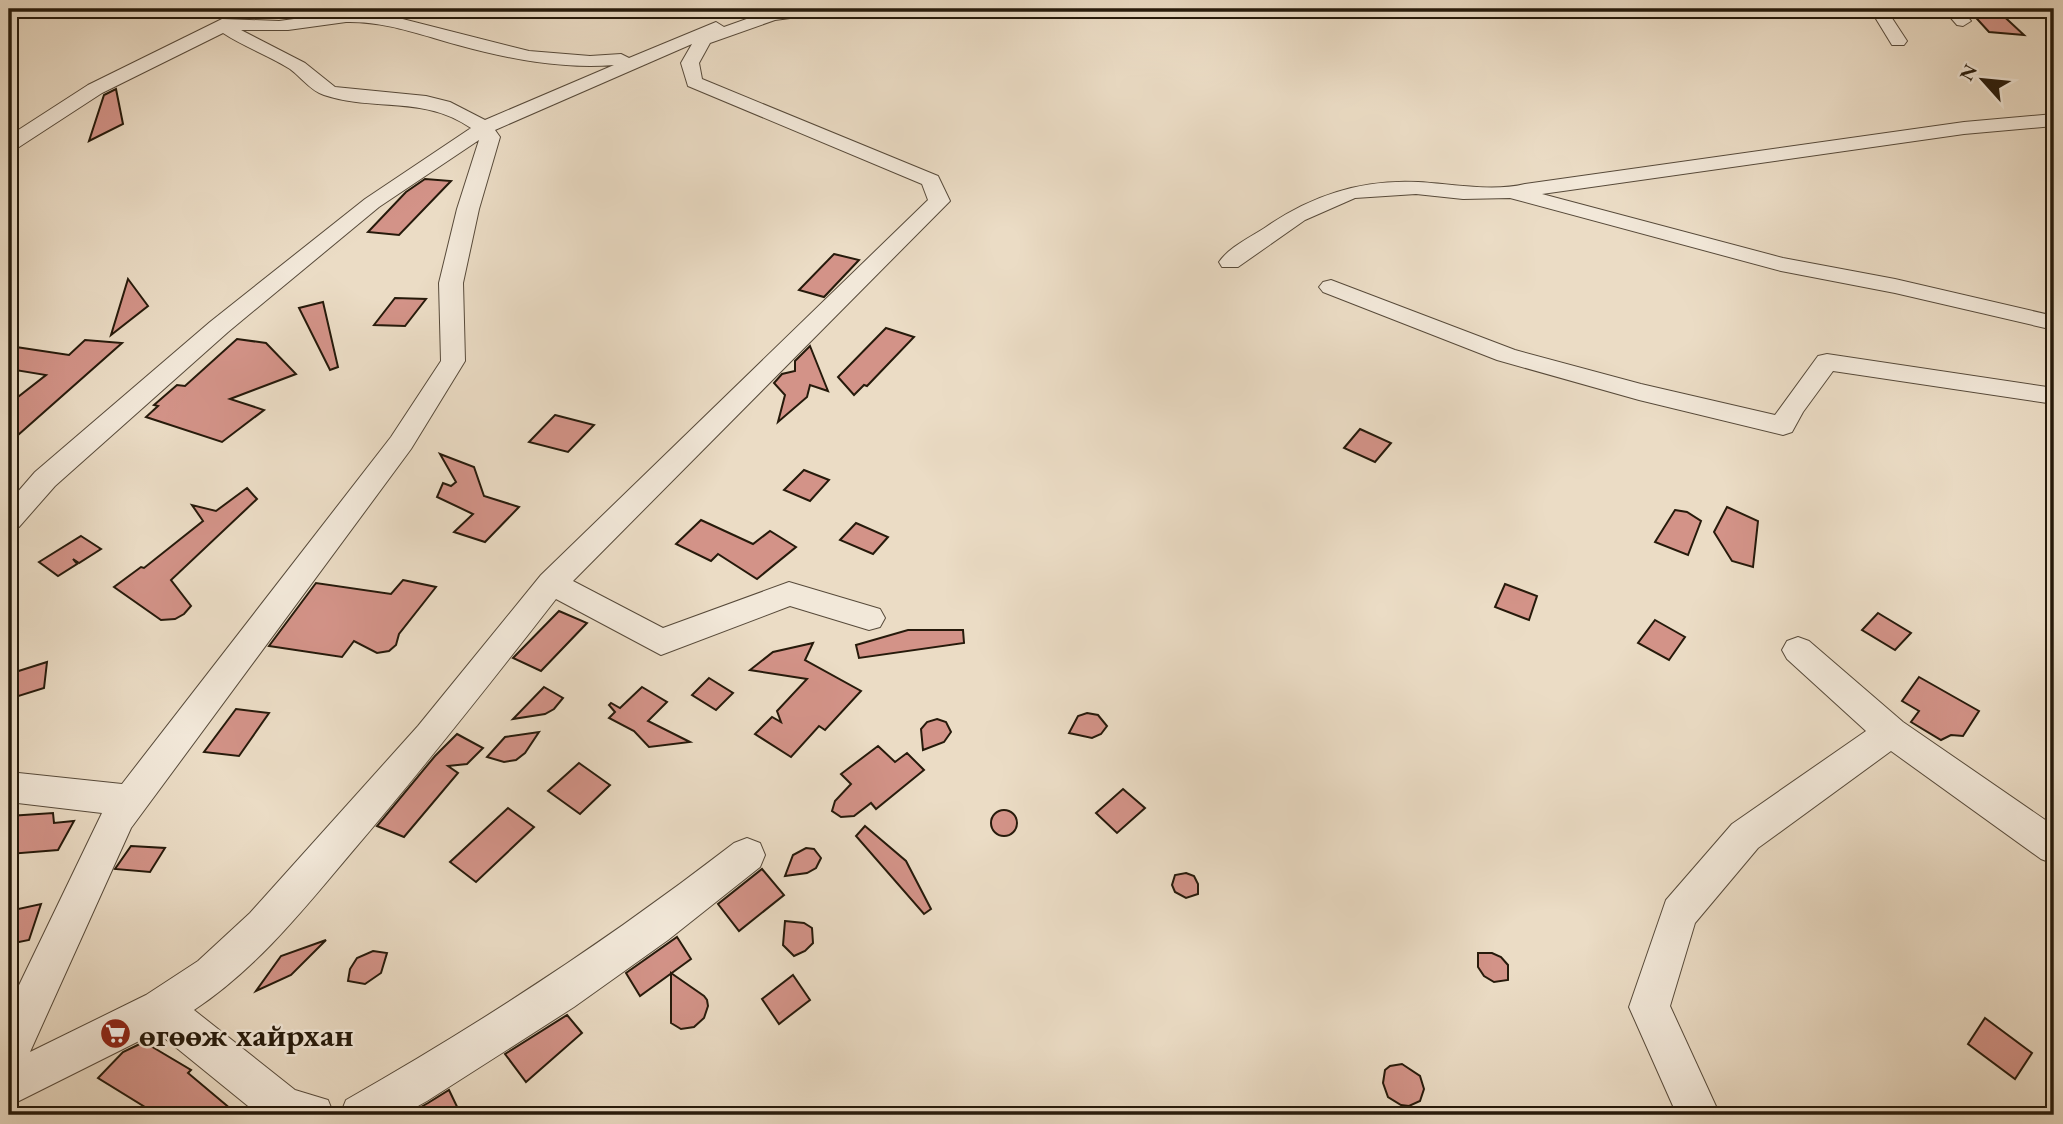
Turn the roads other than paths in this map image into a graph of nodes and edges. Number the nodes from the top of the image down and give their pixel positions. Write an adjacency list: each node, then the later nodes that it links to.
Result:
1 (820, 9): 3 (street)
2 (1878, 9): 5 (street)
3 (761, 15): 6 (street); 16 (street)
4 (224, 25): 6 (street); 8 (street); 9 (street)
5 (1898, 41)
6 (649, 55): 8 (street)
7 (2054, 120): 10 (street)
8 (484, 128): 15 (street); 21 (street)
9 (9, 145)
10 (1511, 192): 11 (street); 13 (street)
11 (1230, 262)
12 (1331, 287): 14 (street)
13 (2054, 323)
14 (2054, 396)
15 (9, 520)
16 (552, 583): 17 (street); 24 (street)
17 (869, 618)
18 (1798, 650): 19 (street)
19 (1891, 732): 22 (street); 29 (street)
20 (9, 786): 21 (street)
21 (130, 801): 25 (street)
22 (2054, 847)
23 (747, 855): 28 (street)
24 (160, 1009): 26 (street); 27 (street)
25 (9, 1051)
26 (9, 1086)
27 (313, 1115)
28 (361, 1115)
29 (1699, 1115)

